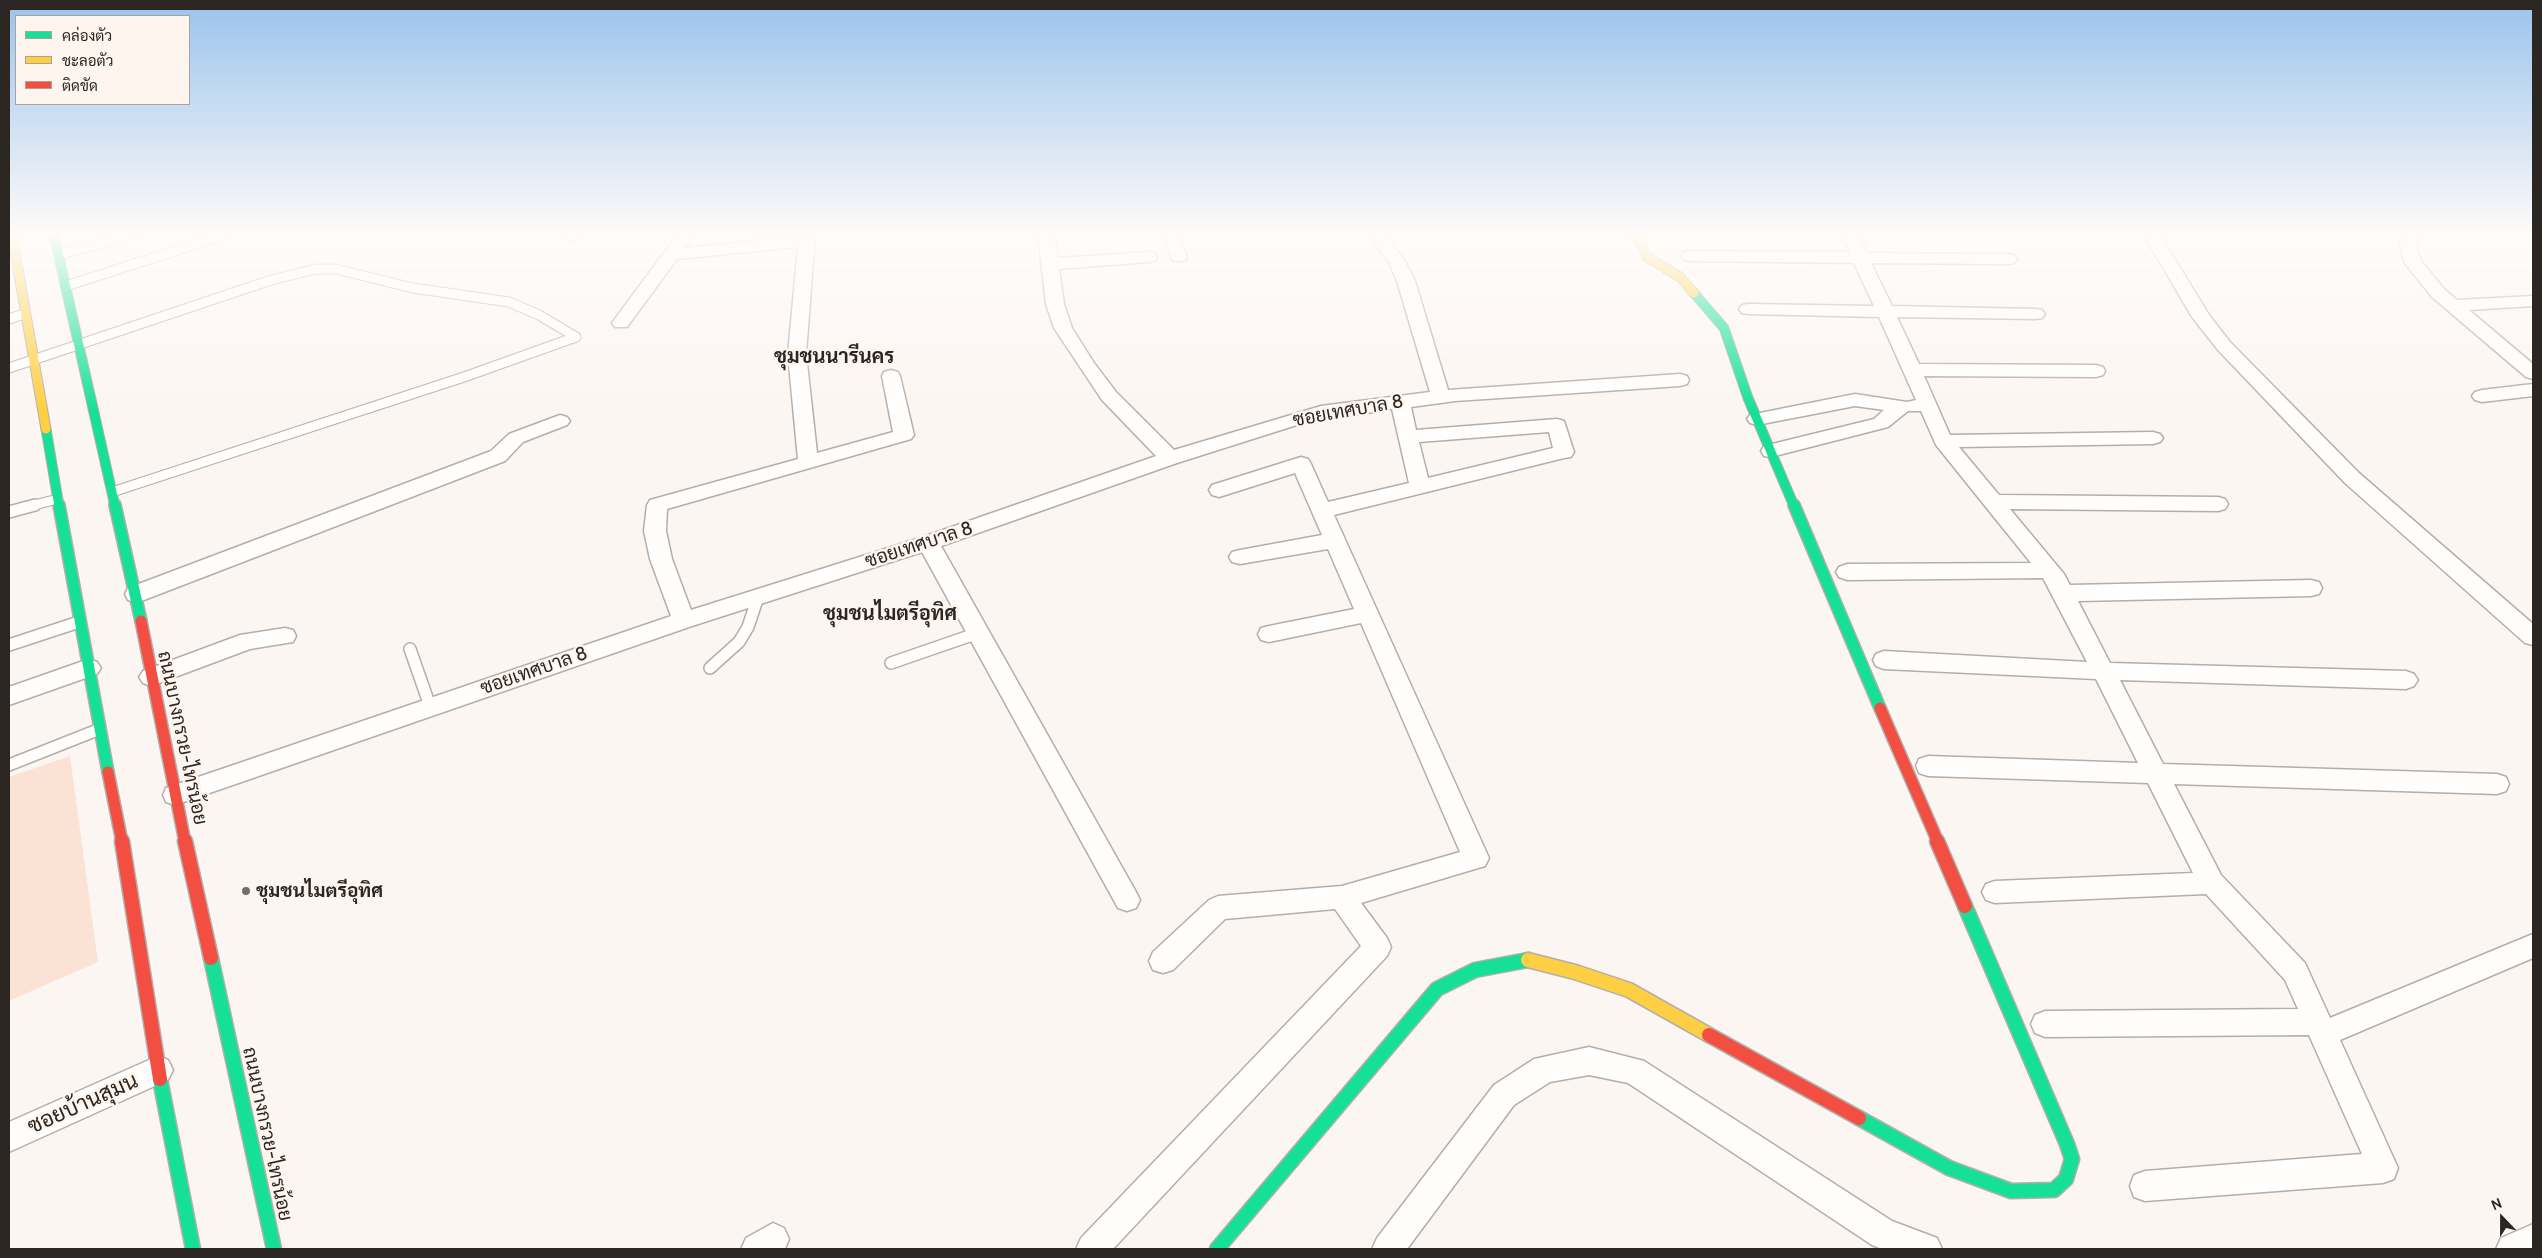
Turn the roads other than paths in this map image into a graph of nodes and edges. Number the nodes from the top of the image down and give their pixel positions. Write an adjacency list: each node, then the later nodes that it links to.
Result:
1 (21, 294): 17 (main road)
2 (68, 294): 21 (main road, ถนนบางกรวย-ไทรน้อย)
3 (230, 294): 21 (lane)
4 (452, 294): 45 (lane)
5 (643, 294): 20 (street)
6 (802, 294): 42 (street)
7 (1054, 294): 41 (street)
8 (1410, 294): 30 (street)
9 (1694, 294): 35 (main road)
10 (1877, 294): 16 (street)
11 (2187, 294): 66 (street)
12 (2441, 294): 14 (street)
13 (2533, 301): 14 (street)
14 (2452, 306): 26 (street)
15 (1748, 308): 16 (street)
16 (1886, 312): 18 (street); 24 (street)
17 (24, 314): 19 (lane); 22 (main road)
18 (2036, 314)
19 (9, 319)
20 (621, 324)
21 (79, 346): 22 (lane); 45 (main road, ถนนบางกรวย-ไทรน้อย)
22 (32, 361): 23 (lane); 46 (main road)
23 (9, 368)
24 (1912, 370): 25 (street); 33 (street)
25 (2096, 371)
26 (2533, 373)
27 (891, 376): 42 (street)
28 (1680, 380): 30 (street, ซอยเทศบาล 8)
29 (2533, 390): 31 (street)
30 (1441, 396): 32 (street, ซอยเทศบาล 8)
31 (2482, 396)
32 (1400, 402): 37 (street); 41 (street, ซอยเทศบาล 8)
33 (1928, 405): 34 (street); 39 (street)
34 (1898, 406): 35 (street); 40 (street)
35 (1757, 419): 40 (main road)
36 (560, 422): 58 (street)
37 (1409, 437): 43 (street); 43 (street)
38 (2153, 438): 39 (street)
39 (1942, 441): 47 (street)
40 (1771, 451): 99 (main road)
41 (1170, 458): 52 (street, ซอยเทศบาล 8)
42 (808, 462): 61 (street)
43 (1420, 487): 49 (street)
44 (1219, 490): 49 (street)
45 (112, 492): 58 (main road, ถนนบางกรวย-ไทรน้อย)
46 (58, 499): 50 (lane); 62 (main road)
47 (1993, 502): 48 (street); 54 (street)
48 (2218, 504)
49 (1322, 511): 51 (street)
50 (9, 512)
51 (1335, 540): 53 (street); 60 (street)
52 (928, 543): 59 (street, ซอยเทศบาล 8); 63 (street)
53 (1240, 557)
54 (2048, 570): 55 (street); 57 (street)
55 (1848, 572)
56 (2310, 588): 57 (street)
57 (2063, 593): 73 (street)
58 (136, 594): 74 (main road, ถนนบางกรวย-ไทรน้อย)
59 (758, 597): 61 (street, ซอยเทศบาล 8); 72 (lane)
60 (1367, 614): 64 (street); 86 (street)
61 (684, 620): 77 (street, ซอยเทศบาล 8)
62 (79, 622): 67 (lane); 71 (main road)
63 (978, 633): 70 (lane); 87 (street)
64 (1269, 634)
65 (286, 636): 74 (street)
66 (2533, 638)
67 (9, 644)
68 (410, 649): 77 (lane)
69 (1884, 660): 73 (street)
70 (891, 663)
71 (89, 668): 76 (street); 78 (main road)
72 (710, 668)
73 (2103, 671): 75 (street); 81 (street)
74 (151, 677): 83 (main road, ถนนบางกรวย-ไทรน้อย)
75 (2406, 680)
76 (9, 696)
77 (430, 706): 83 (street, ซอยเทศบาล 8)
78 (101, 729): 79 (lane); 92 (main road)
79 (9, 766)
80 (1928, 766): 81 (street)
81 (2157, 775): 82 (street); 84 (street)
82 (2497, 784)
83 (176, 795): 97 (main road, ถนนบางกรวย-ไทรน้อย)
84 (2212, 883): 85 (street); 91 (street)
85 (1994, 892)
86 (1342, 897): 89 (street); 98 (street)
87 (1127, 900)
88 (2533, 946): 91 (street)
89 (1163, 961)
90 (2045, 1024): 91 (street)
91 (2320, 1028): 94 (street)
92 (158, 1070): 93 (street, ซอยบ้านสุมน); 96 (main road)
93 (9, 1138)
94 (2145, 1186)
95 (2533, 1240): 102 (street)
96 (193, 1249)
97 (274, 1249)
98 (1092, 1249)
99 (1217, 1249)
100 (1388, 1249): 101 (street)
101 (1926, 1249)
102 (2512, 1249)

